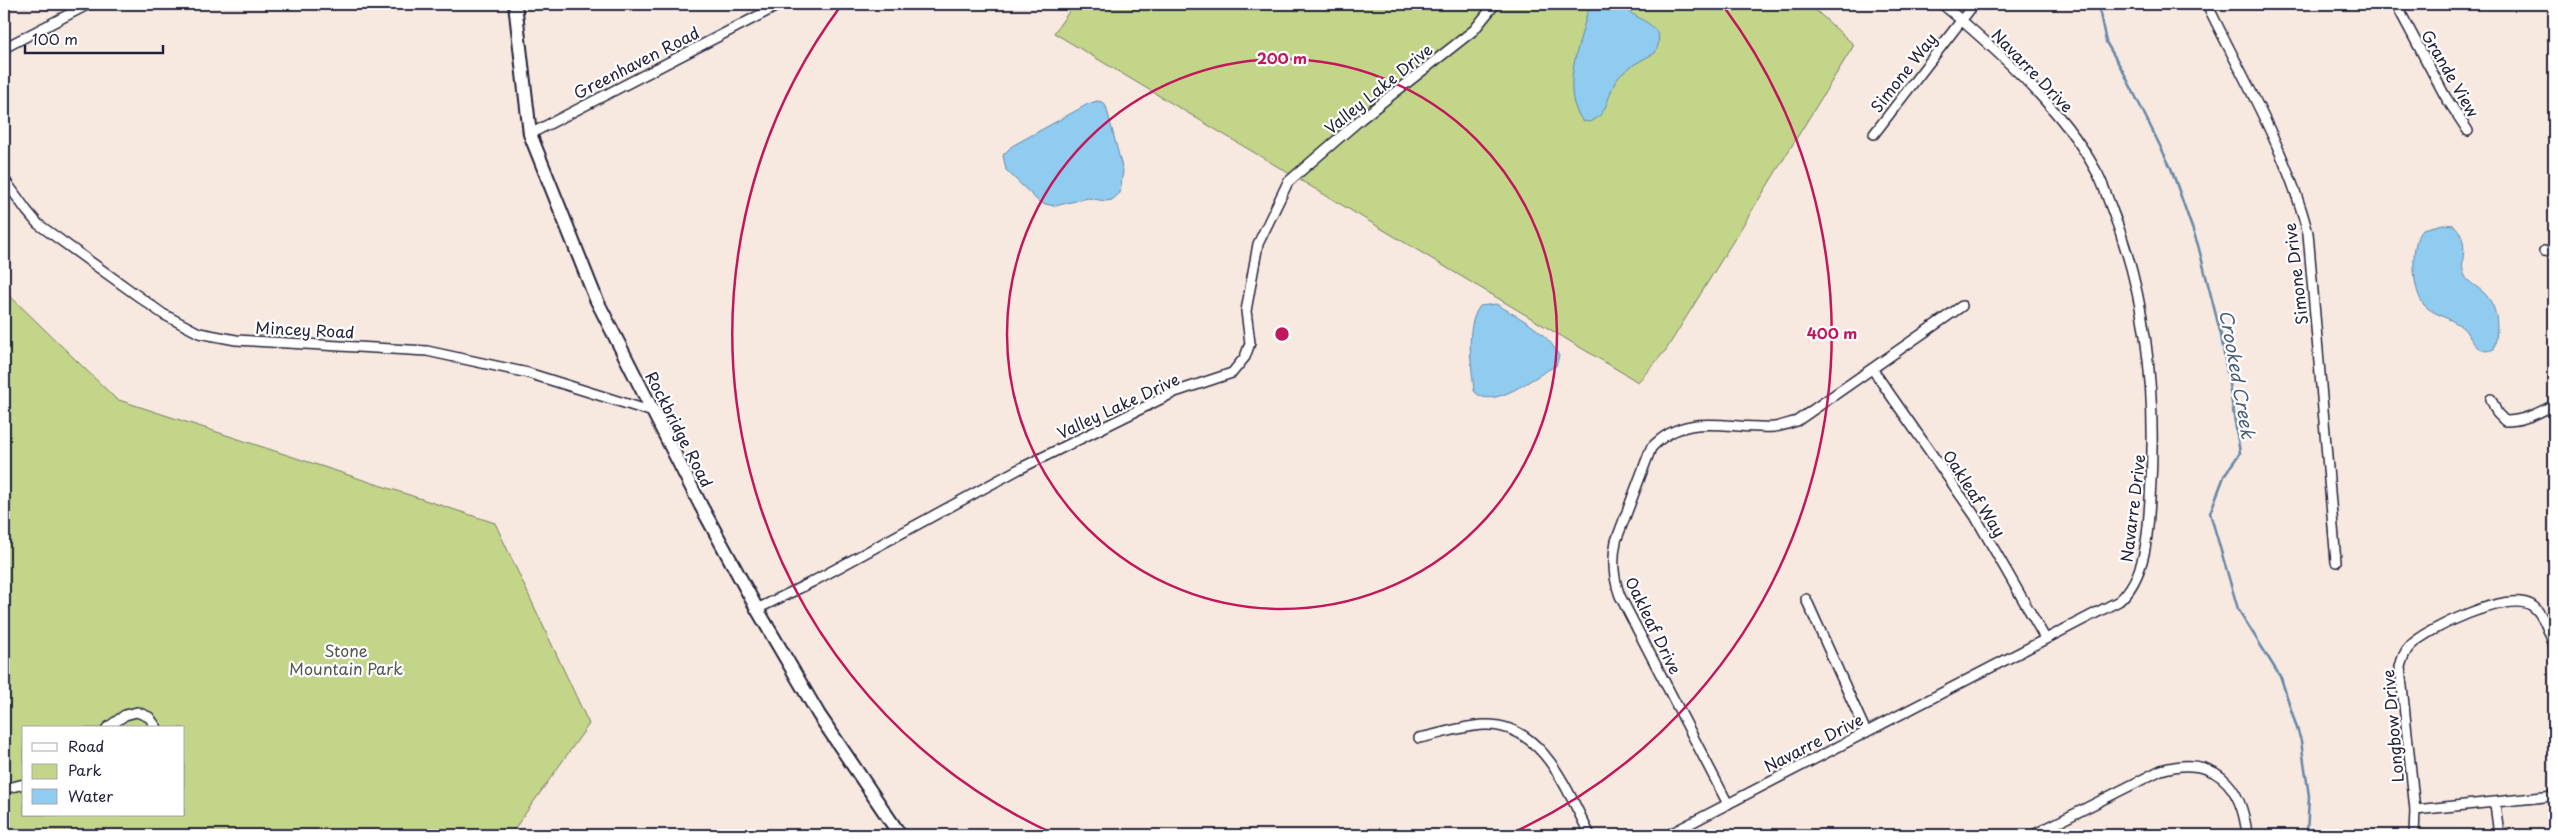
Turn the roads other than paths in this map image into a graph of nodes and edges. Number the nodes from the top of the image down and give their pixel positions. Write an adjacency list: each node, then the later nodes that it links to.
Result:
1 (89, 4): 10 (street)
2 (515, 4): 12 (main road, Rockbridge Road)
3 (781, 4): 12 (street, Greenhaven Road)
4 (1495, 4): 24 (street, Valley Lake Drive)
5 (1942, 4): 9 (street, Navarre Drive)
6 (1974, 4): 9 (street, Simone Way)
7 (2207, 4): 22 (street, Simone Drive)
8 (2396, 4): 11 (street, Grande View)
9 (1962, 20): 13 (street, Simone Way); 25 (street, Navarre Drive)
10 (4, 48)
11 (2468, 131)
12 (530, 134): 21 (main road, Rockbridge Road)
13 (1874, 134)
14 (4, 179): 21 (street, Mincey Road)
15 (2544, 251): 16 (street)
16 (2554, 252)
17 (1962, 306): 18 (street, Oakleaf Drive)
18 (1874, 370): 25 (street, Oakleaf Way); 34 (street, Oakleaf Drive)
19 (2491, 398): 20 (street)
20 (2554, 405)
21 (653, 412): 24 (main road, Rockbridge Road)
22 (2336, 562)
23 (1806, 599): 29 (street)
24 (757, 609): 37 (main road, Rockbridge Road)
25 (2045, 638): 29 (street, Navarre Drive)
26 (2554, 645): 36 (street, Longbow Drive)
27 (110, 726): 28 (street)
28 (156, 726)
29 (1866, 732): 34 (street, Navarre Drive)
30 (1419, 738): 38 (street)
31 (22, 784): 32 (street)
32 (4, 789)
33 (2554, 796): 35 (street)
34 (1728, 804): 39 (street, Navarre Drive)
35 (2495, 804): 36 (street); 43 (street)
36 (2415, 810): 42 (street, Longbow Drive)
37 (900, 835)
38 (1590, 835)
39 (1668, 835)
40 (2033, 835): 41 (street)
41 (2247, 835)
42 (2414, 835)
43 (2499, 835)

